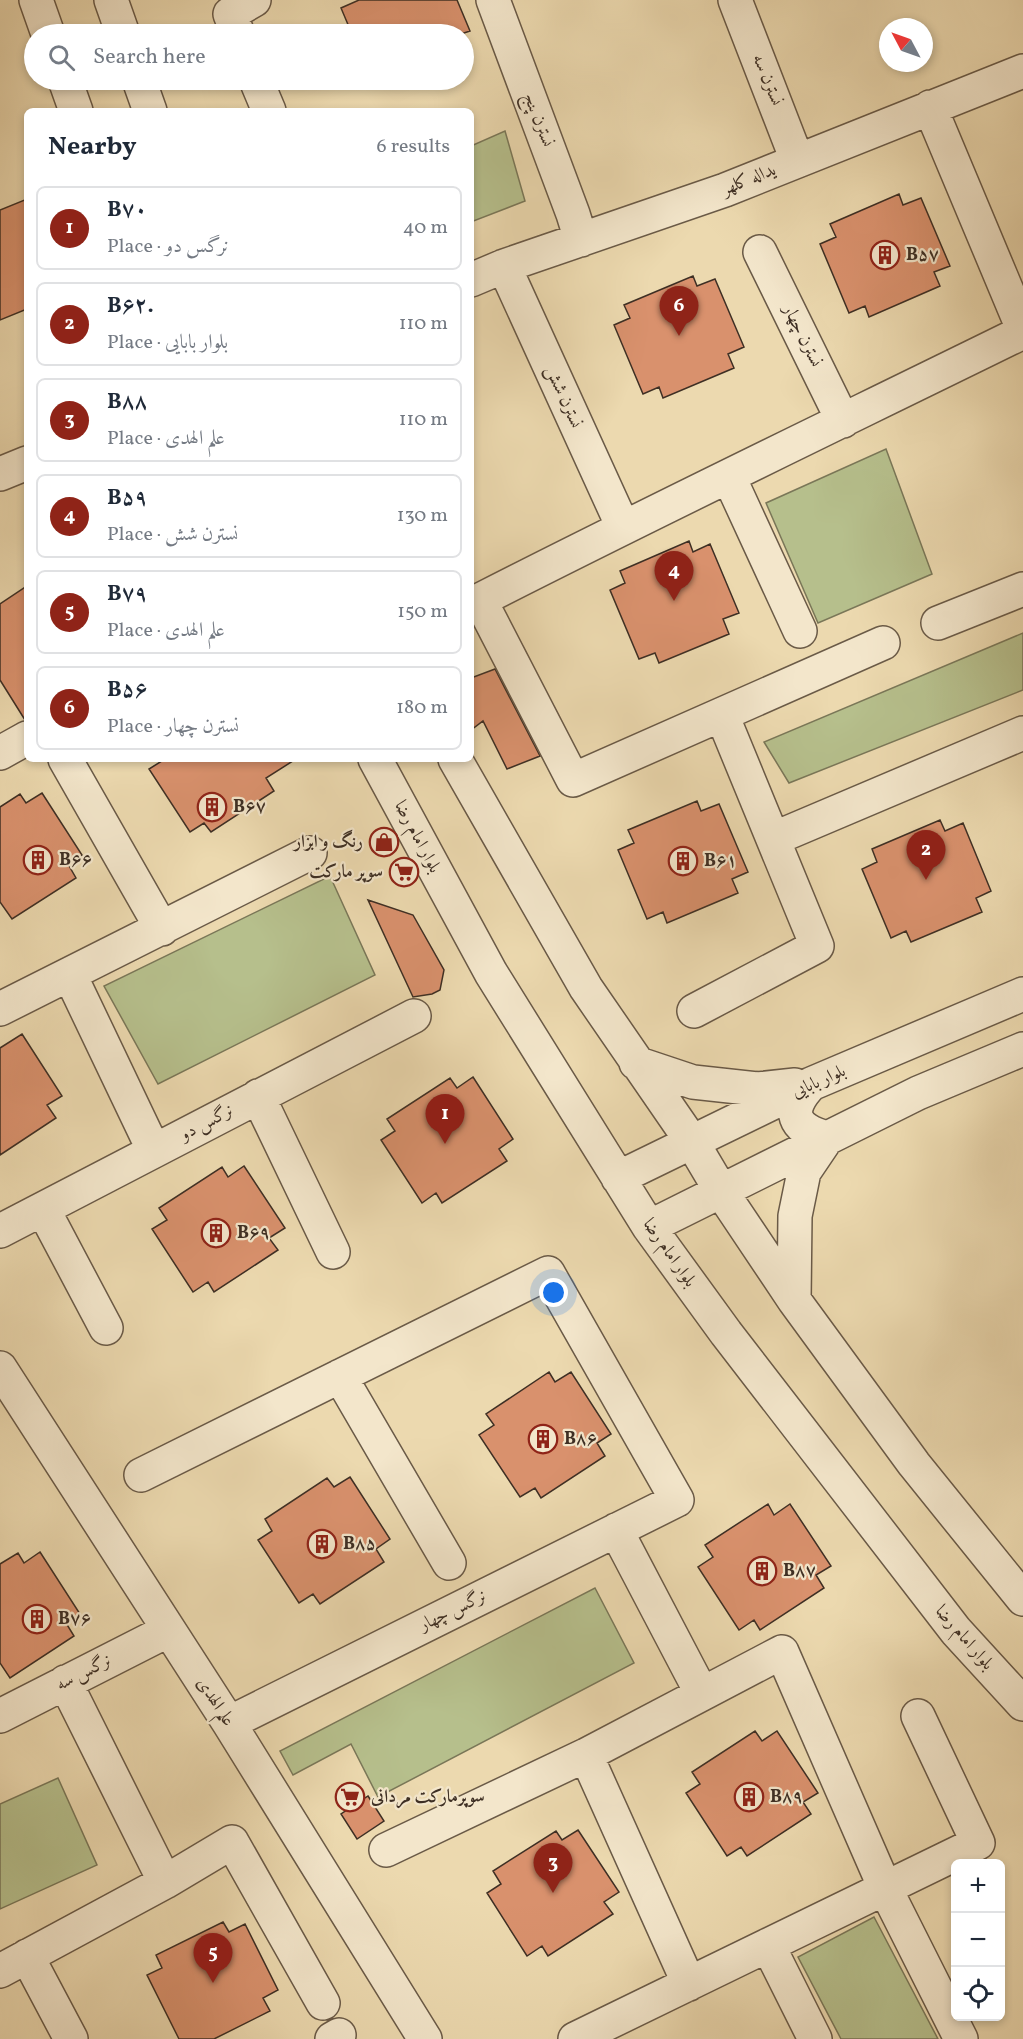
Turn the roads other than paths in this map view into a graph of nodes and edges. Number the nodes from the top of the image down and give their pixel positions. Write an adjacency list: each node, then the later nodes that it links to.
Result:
1 (36, 0): 6 (street)
2 (111, 0): 7 (street)
3 (254, 0): 8 (street)
4 (494, 0): 18 (street, نسترن پنج)
5 (735, 0): 17 (street, نسترن سه)
6 (44, 24)
7 (119, 24)
8 (234, 24)
9 (1023, 71): 13 (street, یداله کلهر)
10 (68, 90): 14 (street)
11 (143, 90): 15 (street)
12 (260, 90): 16 (street)
13 (930, 107): 17 (street, یداله کلهر); 22 (street)
14 (75, 108)
15 (149, 108)
16 (268, 108)
17 (797, 160): 18 (street, یداله کلهر)
18 (580, 240): 20 (street, یداله کلهر)
19 (760, 252): 23 (street, نسترن چهار)
20 (504, 266): 21 (street, یداله کلهر); 27 (street, نسترن شش)
21 (474, 279)
22 (1023, 330): 23 (street)
23 (843, 421): 26 (street)
24 (24, 464): 25 (street)
25 (0, 474)
26 (729, 477): 27 (street); 30 (street)
27 (623, 527): 32 (street)
28 (1023, 589): 29 (street)
29 (938, 623)
30 (800, 631)
31 (883, 643): 32 (street)
32 (722, 715): 39 (street)
33 (1023, 733): 39 (street)
34 (24, 740): 35 (street)
35 (0, 753)
36 (67, 762): 41 (street)
37 (377, 762): 54 (street, بلوار امام رضا)
38 (457, 762): 48 (street)
39 (773, 839): 45 (street)
40 (310, 853): 41 (street)
41 (162, 928): 42 (street)
42 (70, 975): 44 (street); 53 (street)
43 (1023, 994): 49 (street, بلوار بابایی)
44 (0, 1009)
45 (694, 1011)
46 (414, 1016): 50 (street, نرگس دو)
47 (1023, 1049): 51 (street)
48 (636, 1063): 49 (street); 52 (street)
49 (811, 1084): 51 (street); 52 (street, بلوار بابایی)
50 (258, 1096): 53 (street, نرگس دو); 59 (street)
51 (827, 1138): 55 (street); 60 (street)
52 (692, 1142): 54 (street, بلوار بابایی); 55 (street)
53 (154, 1150): 56 (street, نرگس دو)
54 (618, 1178): 57 (street, بلوار امام رضا)
55 (721, 1191): 57 (street); 60 (street)
56 (43, 1209): 58 (street, نرگس دو); 61 (street)
57 (650, 1227): 71 (street, بلوار امام رضا)
58 (0, 1231)
59 (333, 1252)
60 (794, 1300): 67 (street)
61 (106, 1328)
62 (0, 1368): 68 (street, علم الهدی)
63 (340, 1376): 64 (street); 65 (street, نرگس چهار); 66 (street)
64 (141, 1475)
65 (616, 1530): 70 (street); 74 (street, نرگس چهار)
66 (449, 1563)
67 (1023, 1599)
68 (169, 1630): 69 (street, نرگس سه); 74 (street, علم الهدی)
69 (65, 1683): 72 (street, نرگس سه); 77 (street)
70 (702, 1694): 75 (street); 78 (street)
71 (1023, 1704)
72 (0, 1716)
73 (918, 1716): 78 (street)
74 (229, 1723): 84 (street, علم الهدی)
75 (586, 1755): 76 (street); 81 (street)
76 (386, 1850)
77 (165, 1882): 80 (street); 82 (street)
78 (885, 1888): 79 (street); 87 (street)
79 (768, 1945): 81 (street); 86 (street)
80 (14, 1964): 83 (street)
81 (689, 1984): 85 (street)
82 (323, 2003)
83 (71, 2039)
84 (425, 2039)
85 (575, 2039)
86 (815, 2039)
87 (961, 2039)

